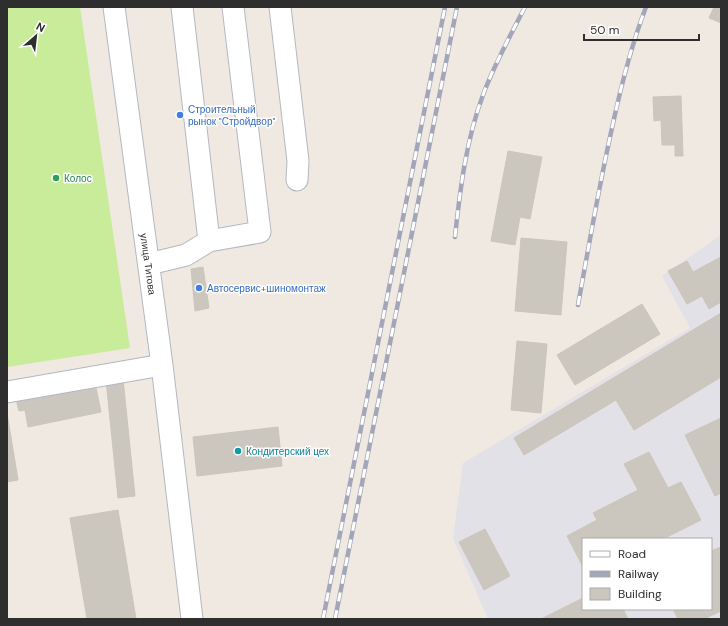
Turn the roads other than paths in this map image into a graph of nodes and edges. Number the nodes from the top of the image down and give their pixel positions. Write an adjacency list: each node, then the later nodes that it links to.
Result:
1 (114, 7): 7 (street, улица Титова)
2 (182, 7): 6 (street)
3 (233, 7): 6 (street)
4 (280, 7): 5 (street)
5 (297, 180)
6 (209, 241): 7 (street)
7 (149, 264): 8 (street, улица Титова)
8 (162, 365): 9 (street); 10 (street, улица Титова)
9 (7, 392)
10 (192, 619)

